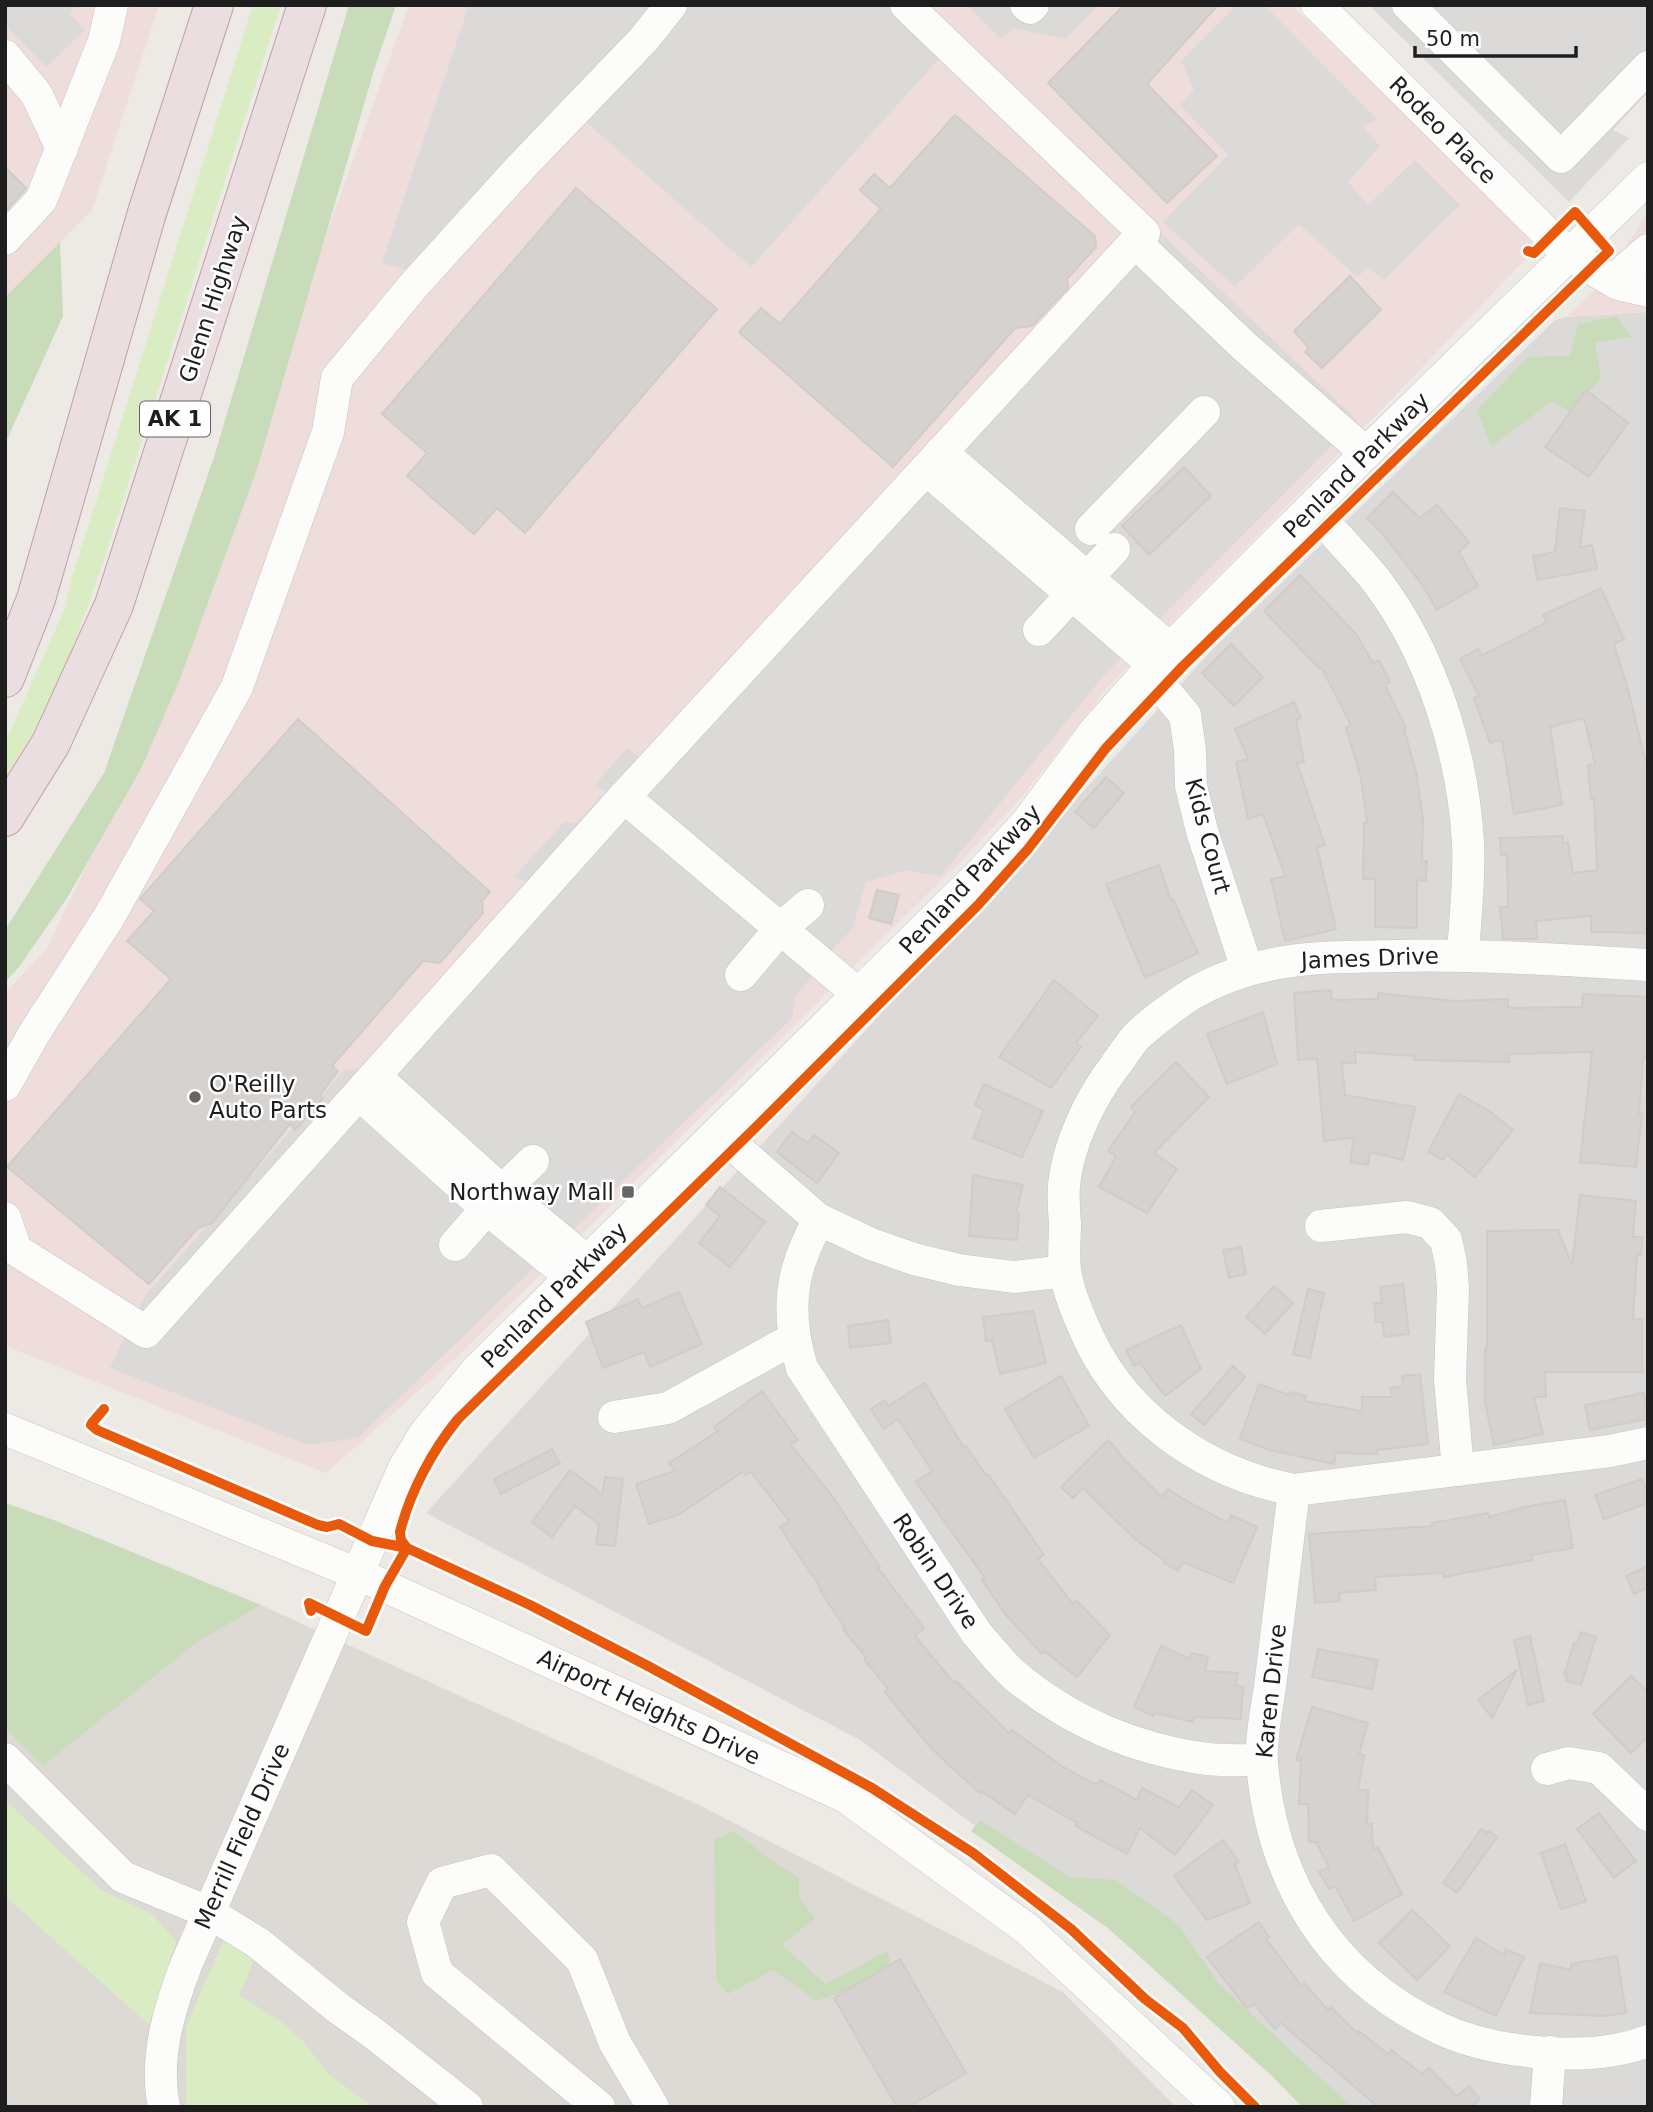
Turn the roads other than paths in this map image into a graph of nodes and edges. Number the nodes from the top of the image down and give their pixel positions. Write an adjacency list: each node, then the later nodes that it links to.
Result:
1 (112, 5): 12 (street)
2 (214, 5): 27 (highway)
3 (307, 5): 29 (highway, Glenn Highway / AK 1)
4 (671, 5): 37 (street)
5 (906, 5): 15 (street)
6 (1026, 5): 7 (street)
7 (1033, 5)
8 (1317, 5): 17 (street, Rodeo Place)
9 (1408, 5): 11 (street)
10 (5, 56): 12 (street)
11 (1648, 67)
12 (62, 149): 14 (street)
13 (1648, 178): 17 (street, Penland Parkway)
14 (5, 239)
15 (1135, 242): 21 (street); 22 (street)
16 (1648, 250): 18 (street)
17 (1569, 255): 18 (street, Rodeo Place); 21 (street, Penland Parkway)
18 (1610, 279): 19 (street, Rodeo Place)
19 (1648, 291)
20 (1204, 412): 24 (street)
21 (1366, 453): 26 (street, Penland Parkway)
22 (934, 460): 24 (street, Kids Court); 28 (street)
23 (1336, 536): 32 (street)
24 (1080, 586): 25 (street); 26 (street, Kids Court)
25 (1039, 630)
26 (1157, 662): 34 (street, Kids Court); 36 (street, Penland Parkway)
27 (5, 677)
28 (624, 797): 31 (street); 38 (street)
29 (5, 817)
30 (808, 905): 31 (street)
31 (780, 929): 35 (street); 36 (street)
32 (1463, 955): 33 (street, James Drive); 34 (street, James Drive)
33 (1648, 965)
34 (1247, 969): 47 (street, James Drive)
35 (741, 975)
36 (858, 994): 39 (street, Penland Parkway)
37 (5, 1085)
38 (367, 1085): 41 (street); 42 (street)
39 (719, 1133): 43 (street); 46 (street, Penland Parkway)
40 (533, 1161): 41 (street)
41 (494, 1199): 45 (street); 46 (street)
42 (5, 1218)
43 (818, 1219): 47 (street); 48 (street, Robin Drive)
44 (1321, 1226): 52 (street)
45 (455, 1245)
46 (580, 1270): 54 (street, Penland Parkway)
47 (1065, 1271): 53 (street, James Drive)
48 (793, 1339): 49 (street); 56 (street, Robin Drive)
49 (614, 1417)
50 (5, 1429): 54 (street, Airport Heights Drive)
51 (1648, 1443): 52 (street, James Drive)
52 (1458, 1470): 53 (street, James Drive)
53 (1294, 1490): 56 (street, Karen Drive)
54 (358, 1574): 59 (street, Merrill Field Drive); 66 (street, Airport Heights Drive)
55 (5, 1759): 59 (street)
56 (1262, 1760): 61 (street, Karen Drive)
57 (1547, 1769): 58 (street)
58 (1648, 1815)
59 (208, 1912): 62 (street, Merrill Field Drive); 63 (street)
60 (1648, 2041): 61 (street, Karen Drive)
61 (1550, 2052): 67 (street)
62 (164, 2107)
63 (467, 2107)
64 (599, 2107): 65 (street)
65 (653, 2107)
66 (1219, 2107)
67 (1546, 2107)

